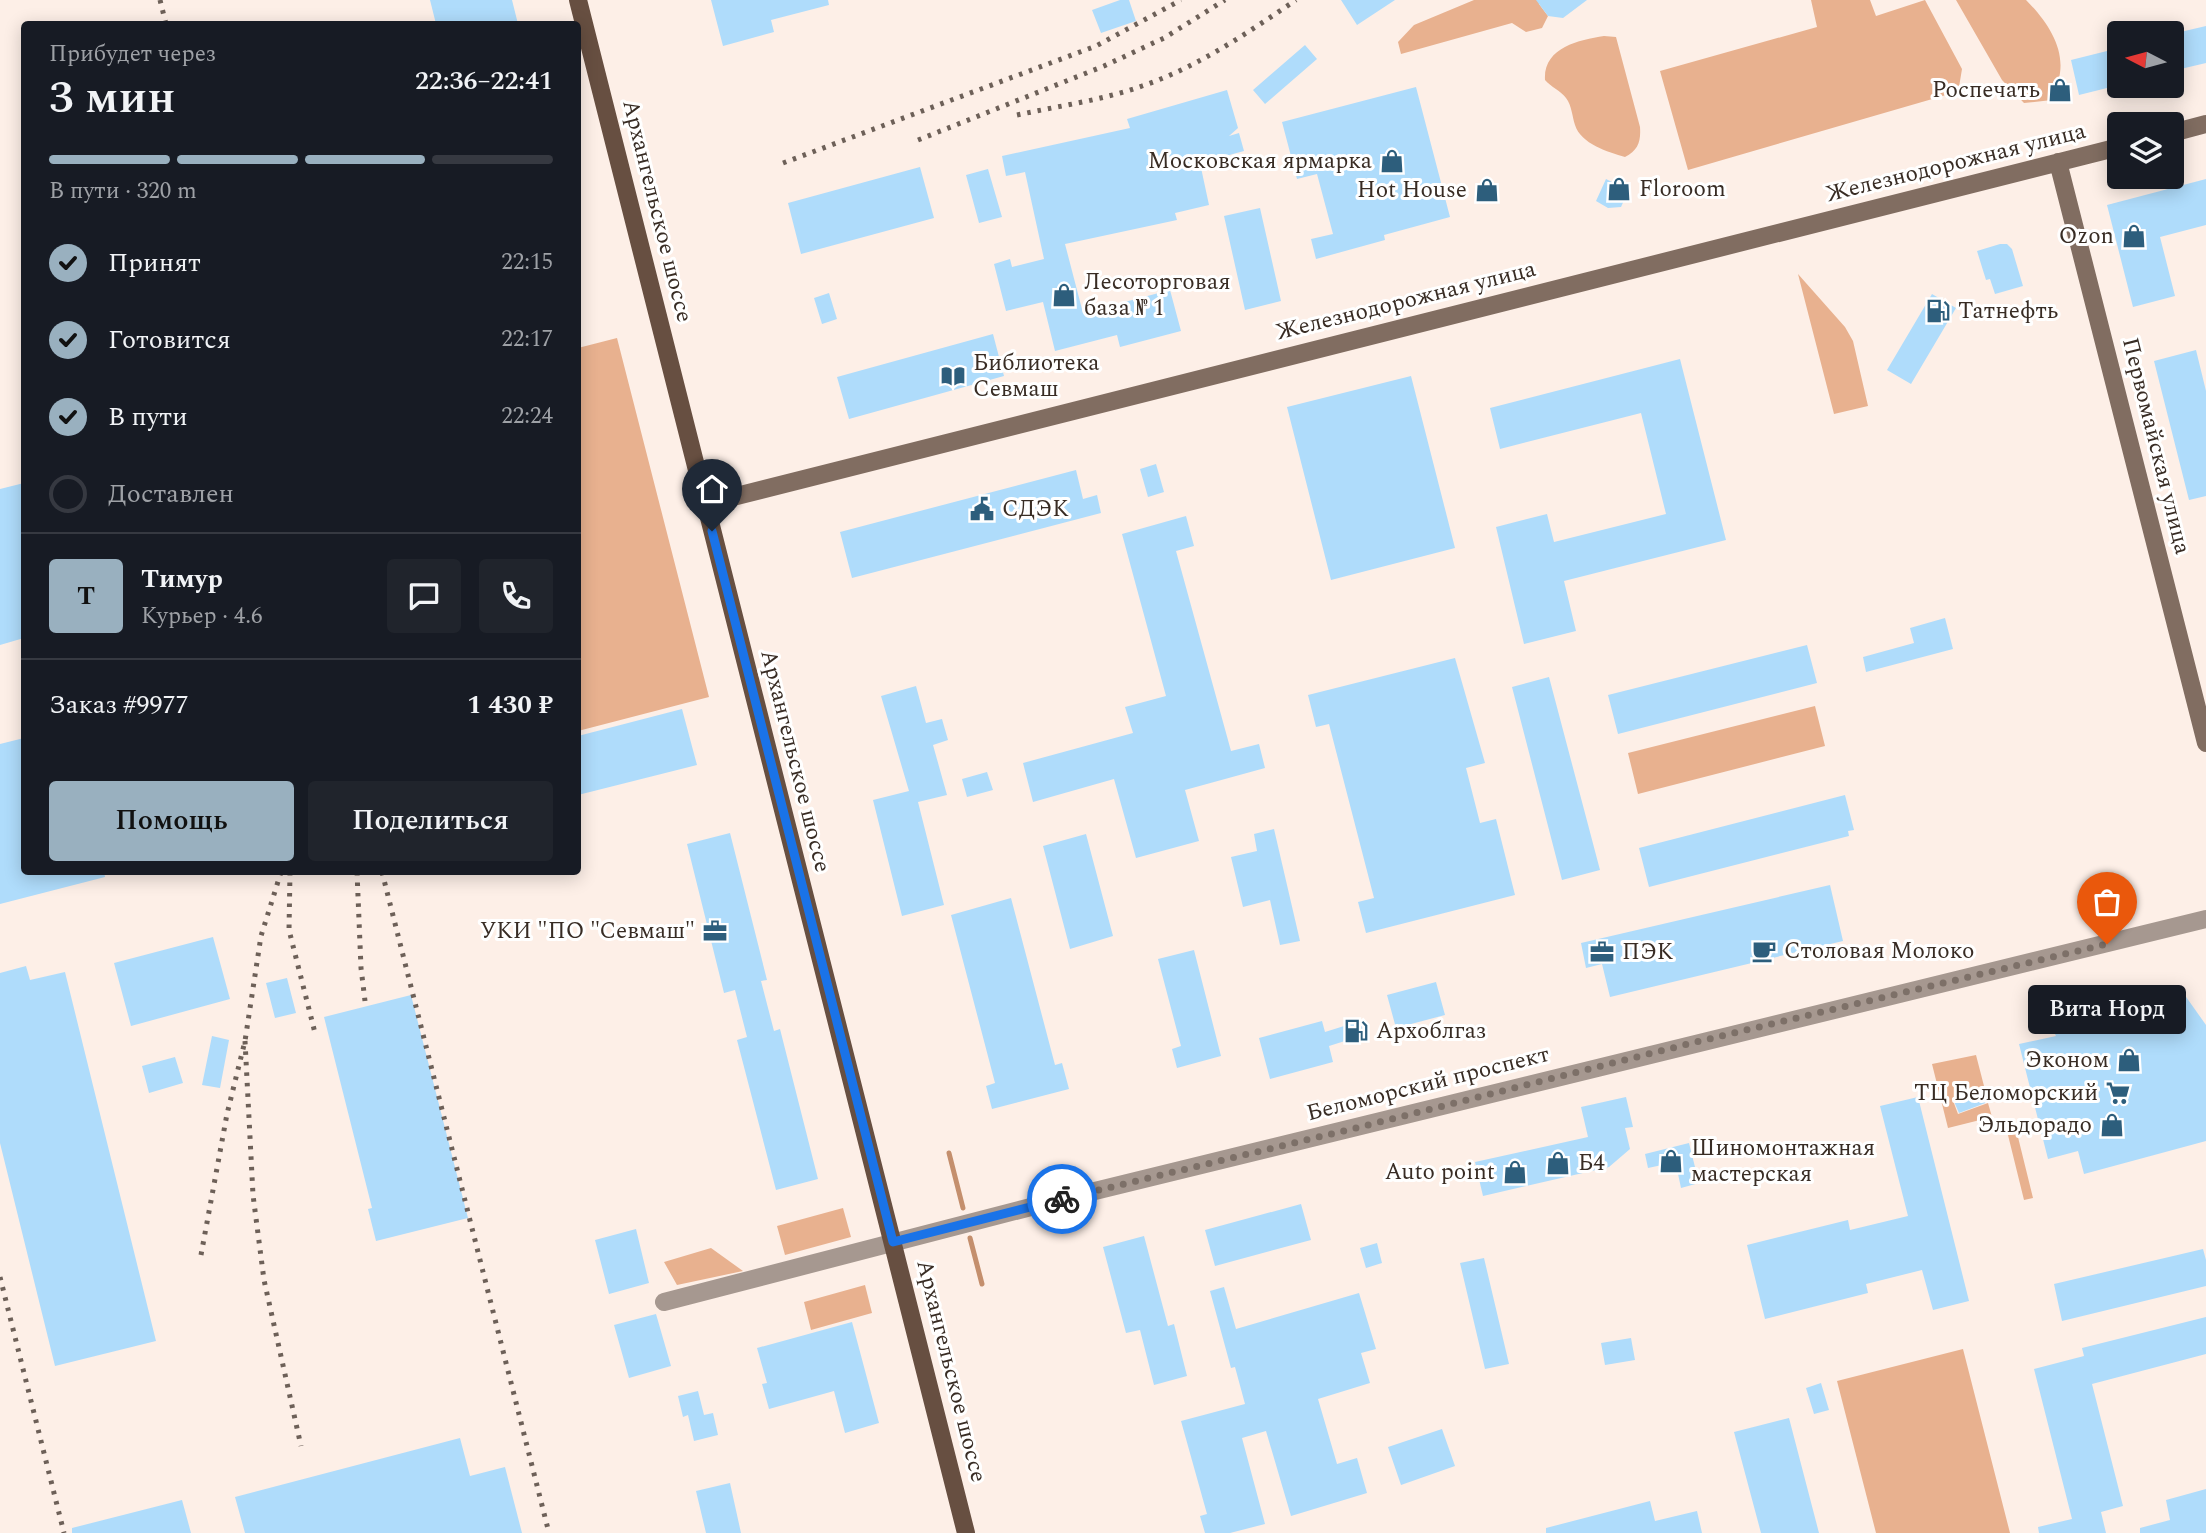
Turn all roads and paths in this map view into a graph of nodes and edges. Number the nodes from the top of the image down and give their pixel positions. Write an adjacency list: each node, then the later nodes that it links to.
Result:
1 (578, 0): 6 (main road, Архангельское шоссе)
2 (2206, 124): 3 (main road)
3 (2184, 130)
4 (2107, 150): 5 (main road, Железнодорожная улица)
5 (2058, 162): 6 (main road, Железнодорожная улица); 7 (main road, Первомайская улица)
6 (705, 504): 9 (main road, Архангельское шоссе)
7 (2206, 743)
8 (2206, 919): 9 (street, Беломорский проспект)
9 (893, 1242): 10 (street, Беломорский проспект); 11 (main road, Архангельское шоссе)
10 (664, 1302)
11 (967, 1533)

